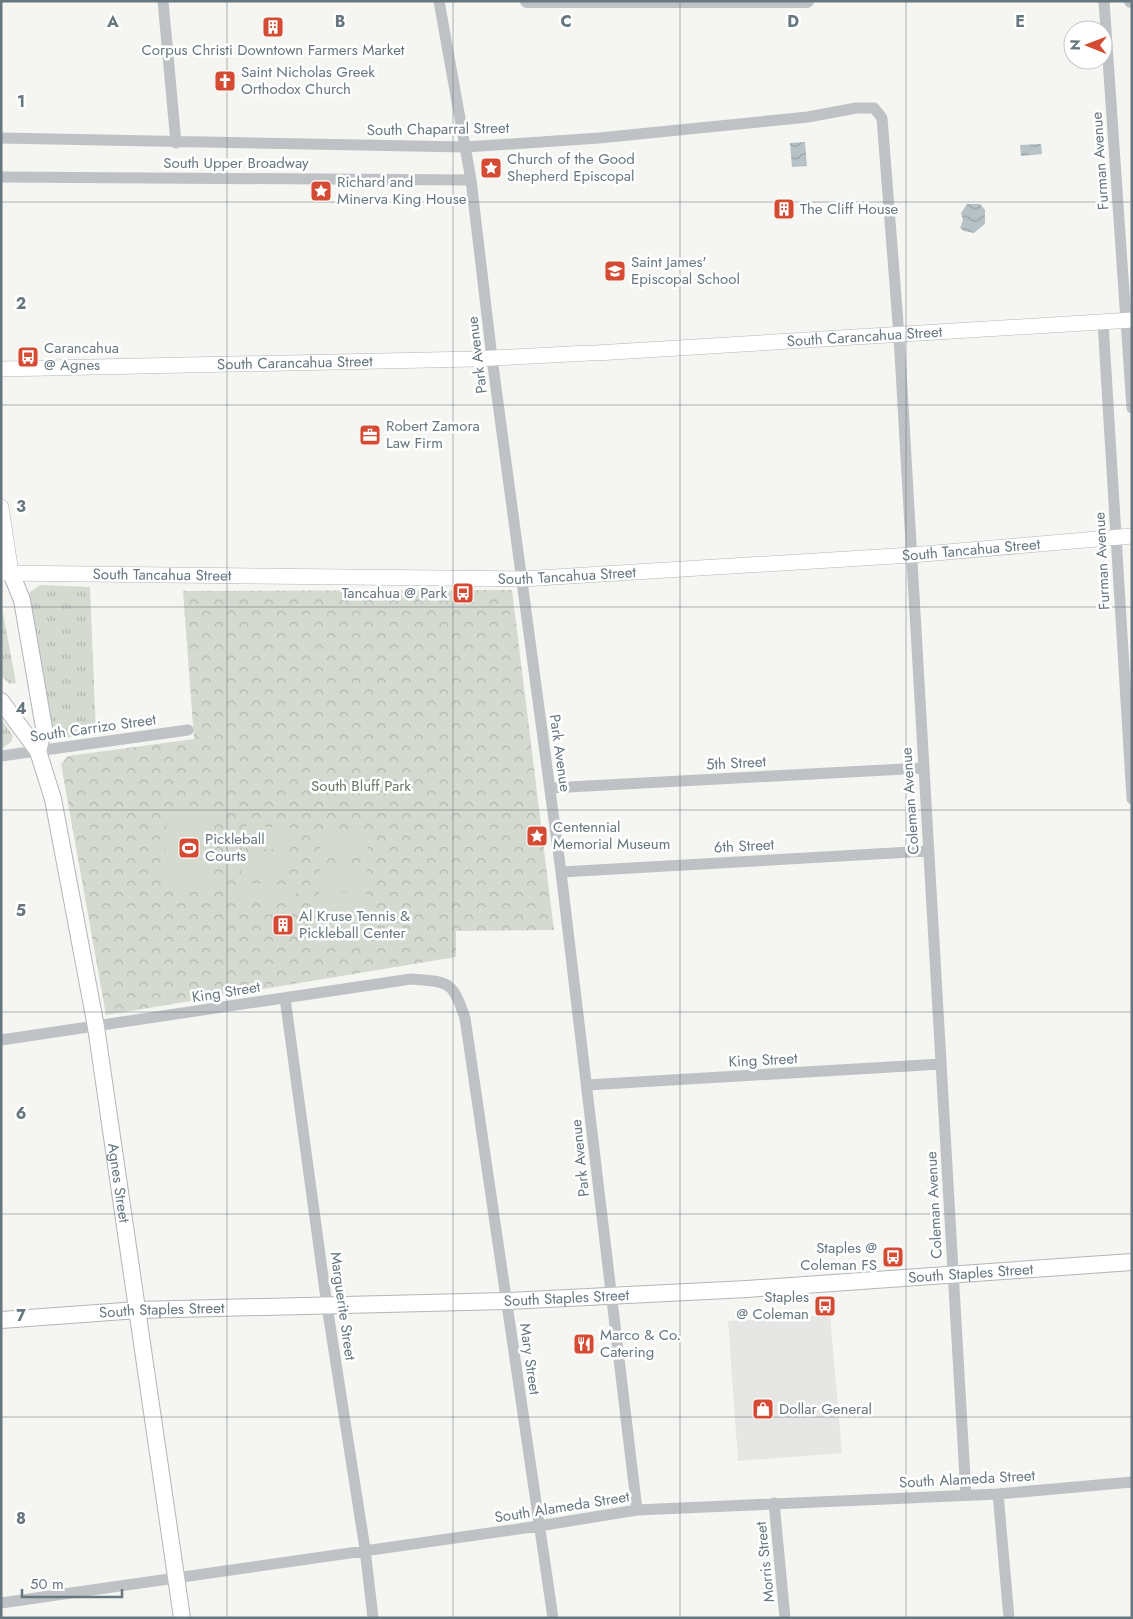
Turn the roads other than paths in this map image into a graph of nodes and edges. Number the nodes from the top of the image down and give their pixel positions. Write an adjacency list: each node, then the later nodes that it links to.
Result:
1 (163, 1): 8 (street)
2 (439, 1): 9 (street, Park Avenue)
3 (527, 1): 4 (street)
4 (807, 1)
5 (1104, 1): 12 (street, Furman Avenue)
6 (874, 108): 9 (street, South Chaparral Street); 14 (street, Coleman Avenue)
7 (1, 138): 8 (street, South Chaparral Street)
8 (176, 143): 9 (street, South Chaparral Street)
9 (466, 147): 11 (street, Park Avenue)
10 (1, 176): 11 (street, South Upper Broadway)
11 (471, 180): 15 (street, Park Avenue)
12 (1129, 320): 13 (main road, South Carancahua Street); 17 (street, Furman Avenue)
13 (1104, 322): 14 (main road, South Carancahua Street); 20 (street, Furman Avenue)
14 (899, 336): 15 (main road, South Carancahua Street); 21 (street, Coleman Avenue)
15 (492, 358): 16 (main road, South Carancahua Street); 23 (street, Park Avenue)
16 (1, 369)
17 (1132, 408)
18 (1, 506): 22 (main road)
19 (1132, 536): 20 (main road, South Tancahua Street)
20 (1116, 538): 21 (main road, South Tancahua Street); 30 (street, Furman Avenue)
21 (912, 555): 23 (main road, South Tancahua Street); 28 (street, Coleman Avenue)
22 (6, 573): 23 (main road, South Tancahua Street); 26 (main road)
23 (522, 579): 29 (street, Park Avenue)
24 (1, 701): 26 (main road)
25 (188, 730): 26 (street, South Carrizo Street)
26 (38, 751): 27 (street, South Carrizo Street); 36 (main road, Agnes Street)
27 (1, 756)
28 (923, 768): 29 (street, 5th Street); 32 (street, Coleman Avenue)
29 (550, 788): 33 (street, Park Avenue)
30 (1132, 790): 31 (street, Furman Avenue)
31 (1132, 799)
32 (928, 851): 33 (street, 6th Street); 38 (street, Coleman Avenue)
33 (561, 872): 39 (street, Park Avenue)
34 (453, 988): 35 (street, King Street); 43 (street, Mary Street)
35 (285, 998): 36 (street, King Street); 44 (street, Marguerite Street)
36 (96, 1026): 37 (street, King Street); 45 (main road, Agnes Street)
37 (1, 1040)
38 (941, 1064): 39 (street, King Street); 41 (street, Coleman Avenue)
39 (587, 1085): 42 (street, Park Avenue)
40 (1132, 1262): 41 (main road, South Staples Street)
41 (953, 1276): 42 (main road, South Staples Street); 49 (street, Coleman Avenue)
42 (610, 1294): 43 (main road, South Staples Street); 51 (street, Park Avenue)
43 (506, 1301): 44 (main road, South Staples Street); 52 (street, Mary Street)
44 (327, 1306): 45 (main road, South Staples Street); 53 (street, Marguerite Street)
45 (138, 1310): 46 (main road, South Staples Street); 54 (main road, Agnes Street)
46 (1, 1320)
47 (1132, 1482): 48 (street, South Alameda Street)
48 (998, 1494): 49 (street, South Alameda Street); 60 (street)
49 (966, 1495): 50 (street, South Alameda Street)
50 (774, 1503): 51 (street, South Alameda Street); 59 (street, Morris Street)
51 (637, 1510): 52 (street, South Alameda Street)
52 (539, 1526): 53 (street, South Alameda Street); 58 (street, Mary Street)
53 (365, 1549): 54 (street, South Alameda Street); 57 (street, Marguerite Street)
54 (177, 1577): 55 (street, South Alameda Street); 56 (main road, Agnes Street)
55 (1, 1602)
56 (182, 1618)
57 (373, 1618)
58 (552, 1618)
59 (786, 1618)
60 (1009, 1618)

